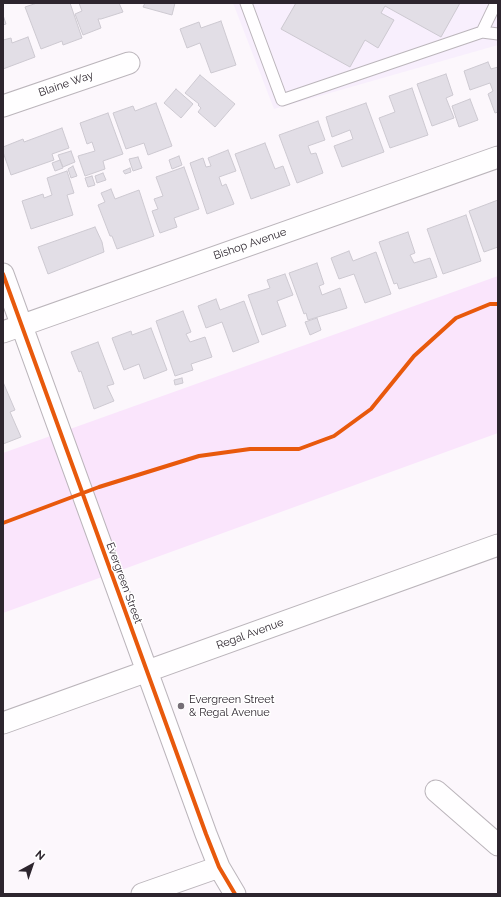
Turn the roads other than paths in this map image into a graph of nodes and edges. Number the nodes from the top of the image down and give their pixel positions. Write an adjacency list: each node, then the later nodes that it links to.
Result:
1 (246, 3): 3 (lane)
2 (496, 3): 3 (lane)
3 (482, 32): 4 (lane)
4 (498, 34)
5 (129, 63): 6 (street, Blaine Way)
6 (3, 106)
7 (498, 157): 9 (street, Bishop Avenue)
8 (3, 274): 9 (street, Evergreen Street)
9 (12, 328): 11 (street, Evergreen Street)
10 (498, 545): 11 (street, Regal Avenue)
11 (147, 671): 12 (street, Regal Avenue); 15 (street, Evergreen Street)
12 (3, 723)
13 (436, 791): 14 (street)
14 (498, 845)
15 (219, 866): 16 (street); 17 (street, Evergreen Street)
16 (142, 894)
17 (236, 894)

